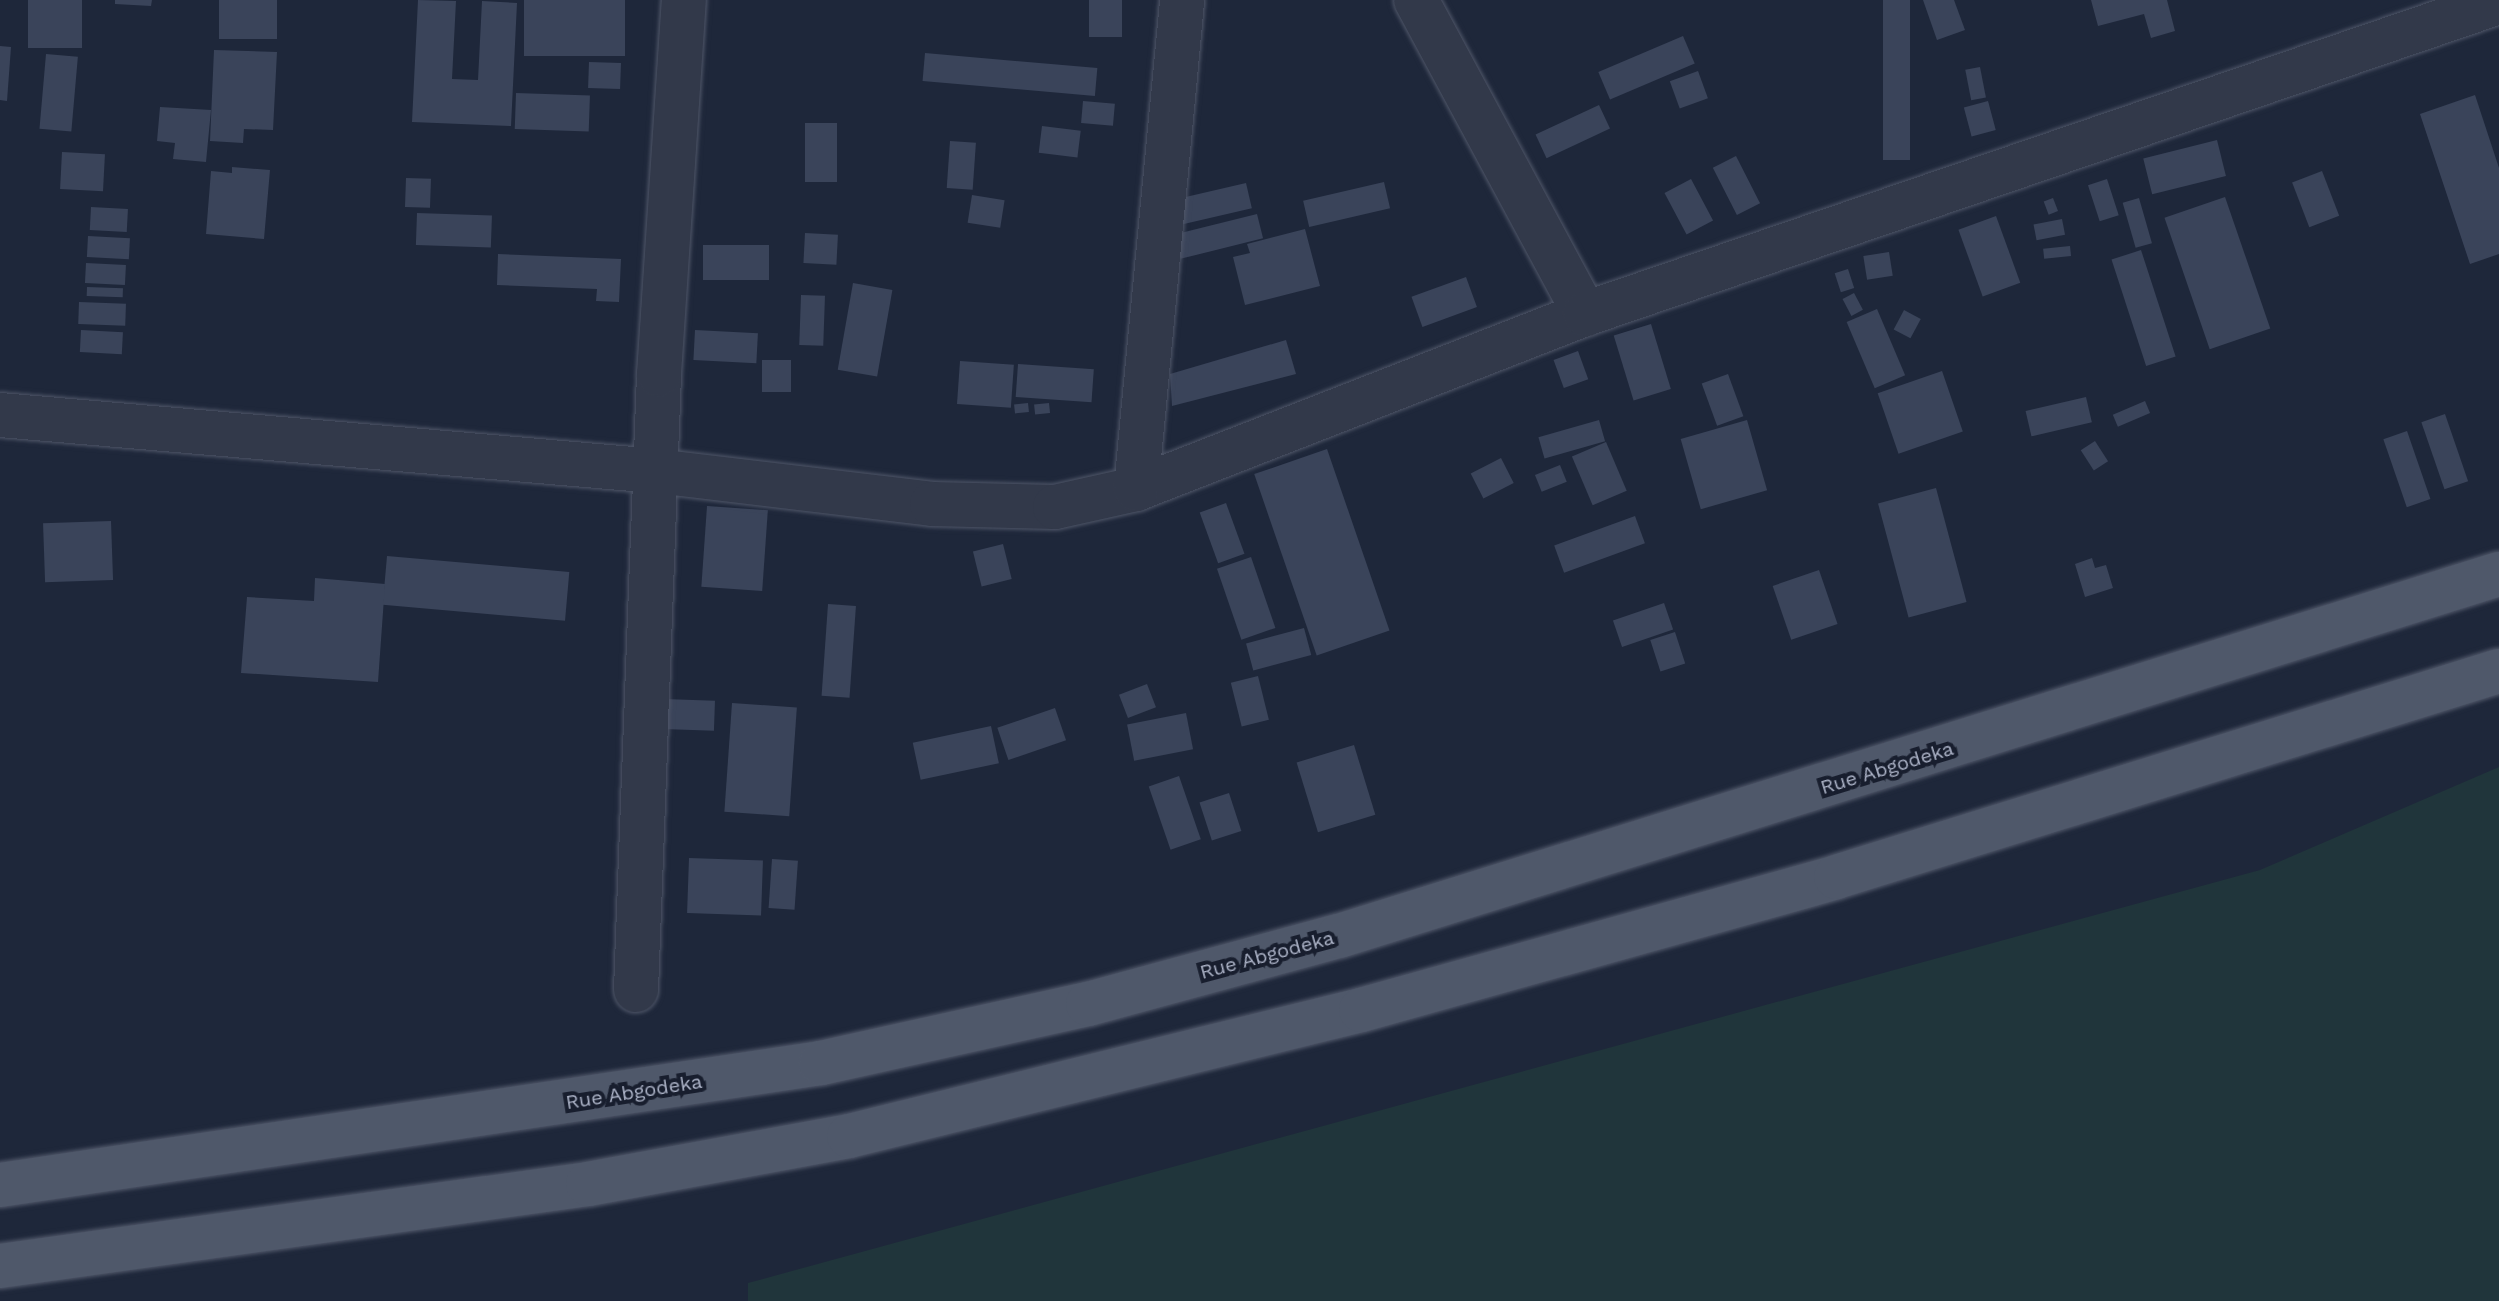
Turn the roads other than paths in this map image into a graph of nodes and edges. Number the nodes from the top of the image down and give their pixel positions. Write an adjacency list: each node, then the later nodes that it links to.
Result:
1 (684, 0): 7 (street)
2 (1182, 0): 8 (street)
3 (1416, 0): 5 (street)
4 (2499, 2): 5 (street)
5 (1585, 314): 8 (street)
6 (0, 415): 7 (street)
7 (656, 471): 8 (street); 11 (street)
8 (1136, 489)
9 (2499, 574): 12 (main road, Rue Abgodeka)
10 (2499, 671): 13 (main road)
11 (636, 990)
12 (0, 1185)
13 (0, 1266)

